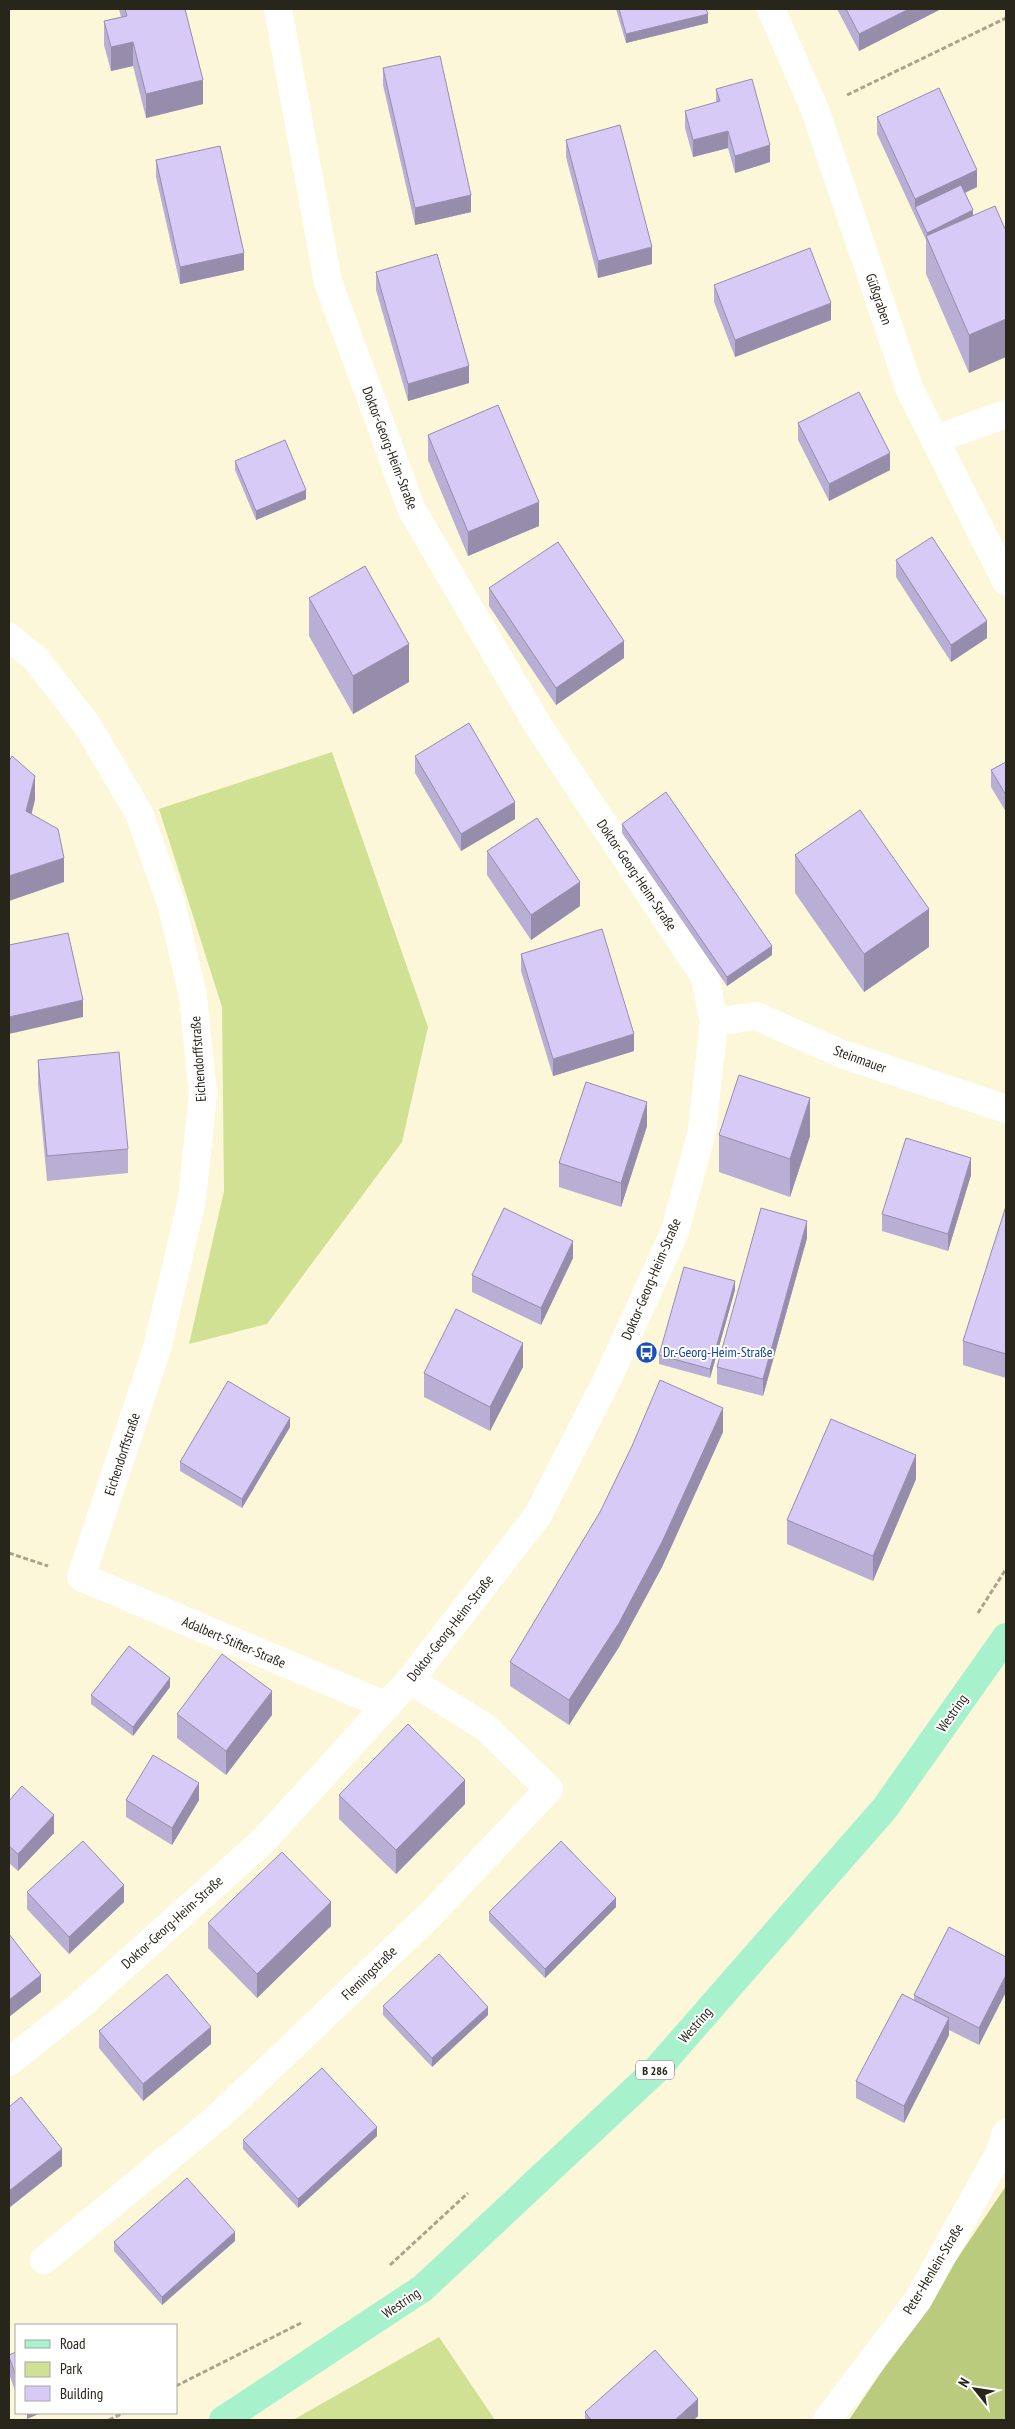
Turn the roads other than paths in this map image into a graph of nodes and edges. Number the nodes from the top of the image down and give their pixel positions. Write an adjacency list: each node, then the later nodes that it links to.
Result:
1 (278, 9): 7 (street, Doktor-Georg-Heim-Straße)
2 (772, 9): 4 (street, Güßgraben)
3 (1006, 414): 4 (street)
4 (936, 439): 5 (street, Güßgraben)
5 (1006, 581)
6 (9, 637): 9 (street, Eichendorffstraße)
7 (714, 1022): 8 (street, Steinmauer); 11 (street, Doktor-Georg-Heim-Straße)
8 (1006, 1109)
9 (81, 1577): 12 (street, Adalbert-Stifter-Straße)
10 (1006, 1637): 16 (main road, Westring / B 286)
11 (410, 1680): 12 (street, Doktor-Georg-Heim-Straße); 15 (street, Flemingstraße)
12 (387, 1706): 13 (street, Doktor-Georg-Heim-Straße)
13 (9, 2062)
14 (1006, 2132): 17 (street, Peter-Henlein-Straße)
15 (44, 2260)
16 (223, 2420)
17 (828, 2420)

